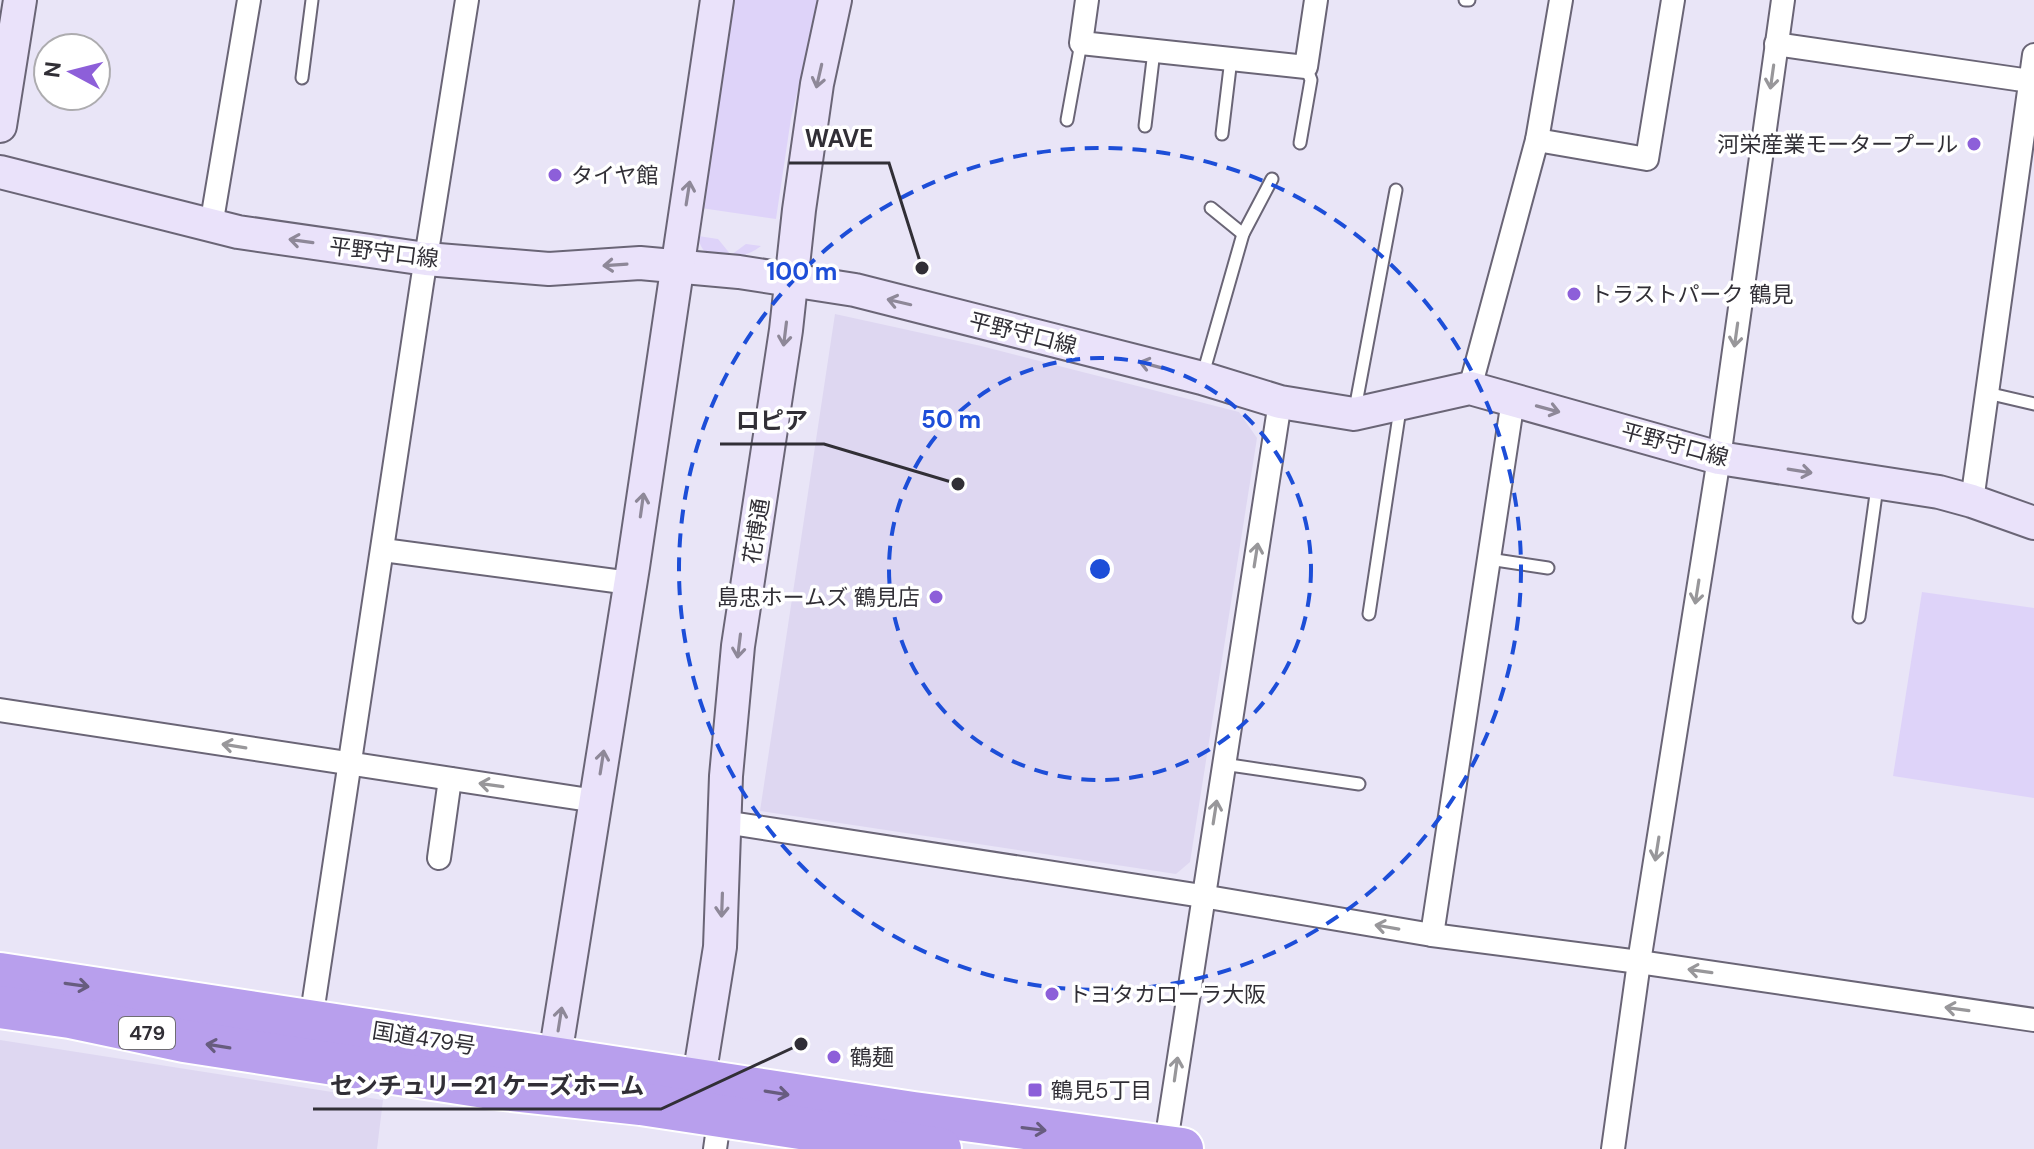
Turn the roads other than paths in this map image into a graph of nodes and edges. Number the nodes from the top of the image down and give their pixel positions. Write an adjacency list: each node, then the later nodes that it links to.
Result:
1 (20, 0): 21 (street)
2 (249, 0): 30 (street)
3 (312, 0): 18 (lane)
4 (467, 0): 32 (street)
5 (717, 0): 33 (street, one-way to 5)
6 (835, 0): 34 (street, 花博通, one-way to 34)
7 (1087, 0): 12 (street)
8 (1561, 0): 24 (street)
9 (1673, 0): 24 (street)
10 (1783, 0): 13 (street)
11 (1313, 1): 17 (street)
12 (1081, 43): 14 (street); 20 (lane)
13 (1776, 44): 19 (street); 43 (street, one-way to 43)
14 (1154, 51): 16 (street); 22 (lane)
15 (2034, 55): 19 (street)
16 (1231, 59): 17 (street); 23 (lane)
17 (1306, 67): 25 (lane)
18 (302, 78)
19 (2030, 81): 37 (street)
20 (1067, 120)
21 (0, 126)
22 (1145, 126)
23 (1222, 134)
24 (1537, 140): 36 (street)
25 (1300, 143)
26 (0, 172): 30 (street, 平野守口線)
27 (1272, 179): 31 (lane)
28 (1396, 190): 42 (lane)
29 (1211, 208): 31 (lane)
30 (211, 226): 32 (street, 平野守口線, one-way to 30)
31 (1243, 234): 35 (lane)
32 (426, 259): 33 (street, 平野守口線, one-way to 32); 47 (street)
33 (677, 266): 34 (street, 平野守口線); 50 (street, one-way to 33)
34 (791, 282): 35 (street, 平野守口線, one-way to 34); 59 (street, 花博通, one-way to 59)
35 (1202, 378): 39 (street, 平野守口線)
36 (1470, 388): 38 (street, 平野守口線); 40 (street, 平野守口線)
37 (1987, 393): 41 (lane); 45 (street)
38 (1513, 400): 43 (street, 平野守口線, one-way to 43); 48 (street)
39 (1280, 402): 42 (street, 平野守口線); 55 (street, one-way to 39)
40 (1401, 403): 42 (street, 平野守口線); 51 (lane)
41 (2034, 404)
42 (1354, 414)
43 (1719, 458): 44 (street, 平野守口線, one-way to 44); 63 (street, one-way to 63)
44 (1877, 483): 45 (street, 平野守口線); 52 (lane)
45 (1972, 501): 46 (street, 平野守口線)
46 (2034, 523)
47 (383, 550): 50 (street); 54 (street)
48 (1489, 559): 49 (lane); 62 (street)
49 (1548, 568)
50 (630, 583): 58 (street, one-way to 50)
51 (1369, 614)
52 (1859, 617)
53 (0, 710): 54 (street, one-way to 53)
54 (350, 764): 56 (street); 66 (street)
55 (1223, 764): 57 (lane); 61 (street, one-way to 55)
56 (450, 779): 58 (street, one-way to 56); 60 (street)
57 (1359, 784)
58 (596, 801): 68 (street, one-way to 58)
59 (724, 822): 61 (street); 69 (street, 花博通, one-way to 69)
60 (439, 858)
61 (1202, 896): 62 (street, one-way to 61); 70 (street, one-way to 61)
62 (1432, 935): 63 (street)
63 (1639, 962): 67 (street, one-way to 63); 72 (street)
64 (0, 974): 66 (highway, 国道479号 / 479, one-way to 66)
65 (0, 1007): 68 (highway, 国道479号 / 479, one-way to 65)
66 (311, 1020): 68 (highway, 国道479号 / 479)
67 (2034, 1020)
68 (551, 1077): 69 (highway, 国道479号 / 479)
69 (710, 1109): 70 (highway, 国道479号 / 479, one-way to 70); 71 (highway, 国道479号 / 479)
70 (1170, 1148)
71 (940, 1149)
72 (1613, 1149)

